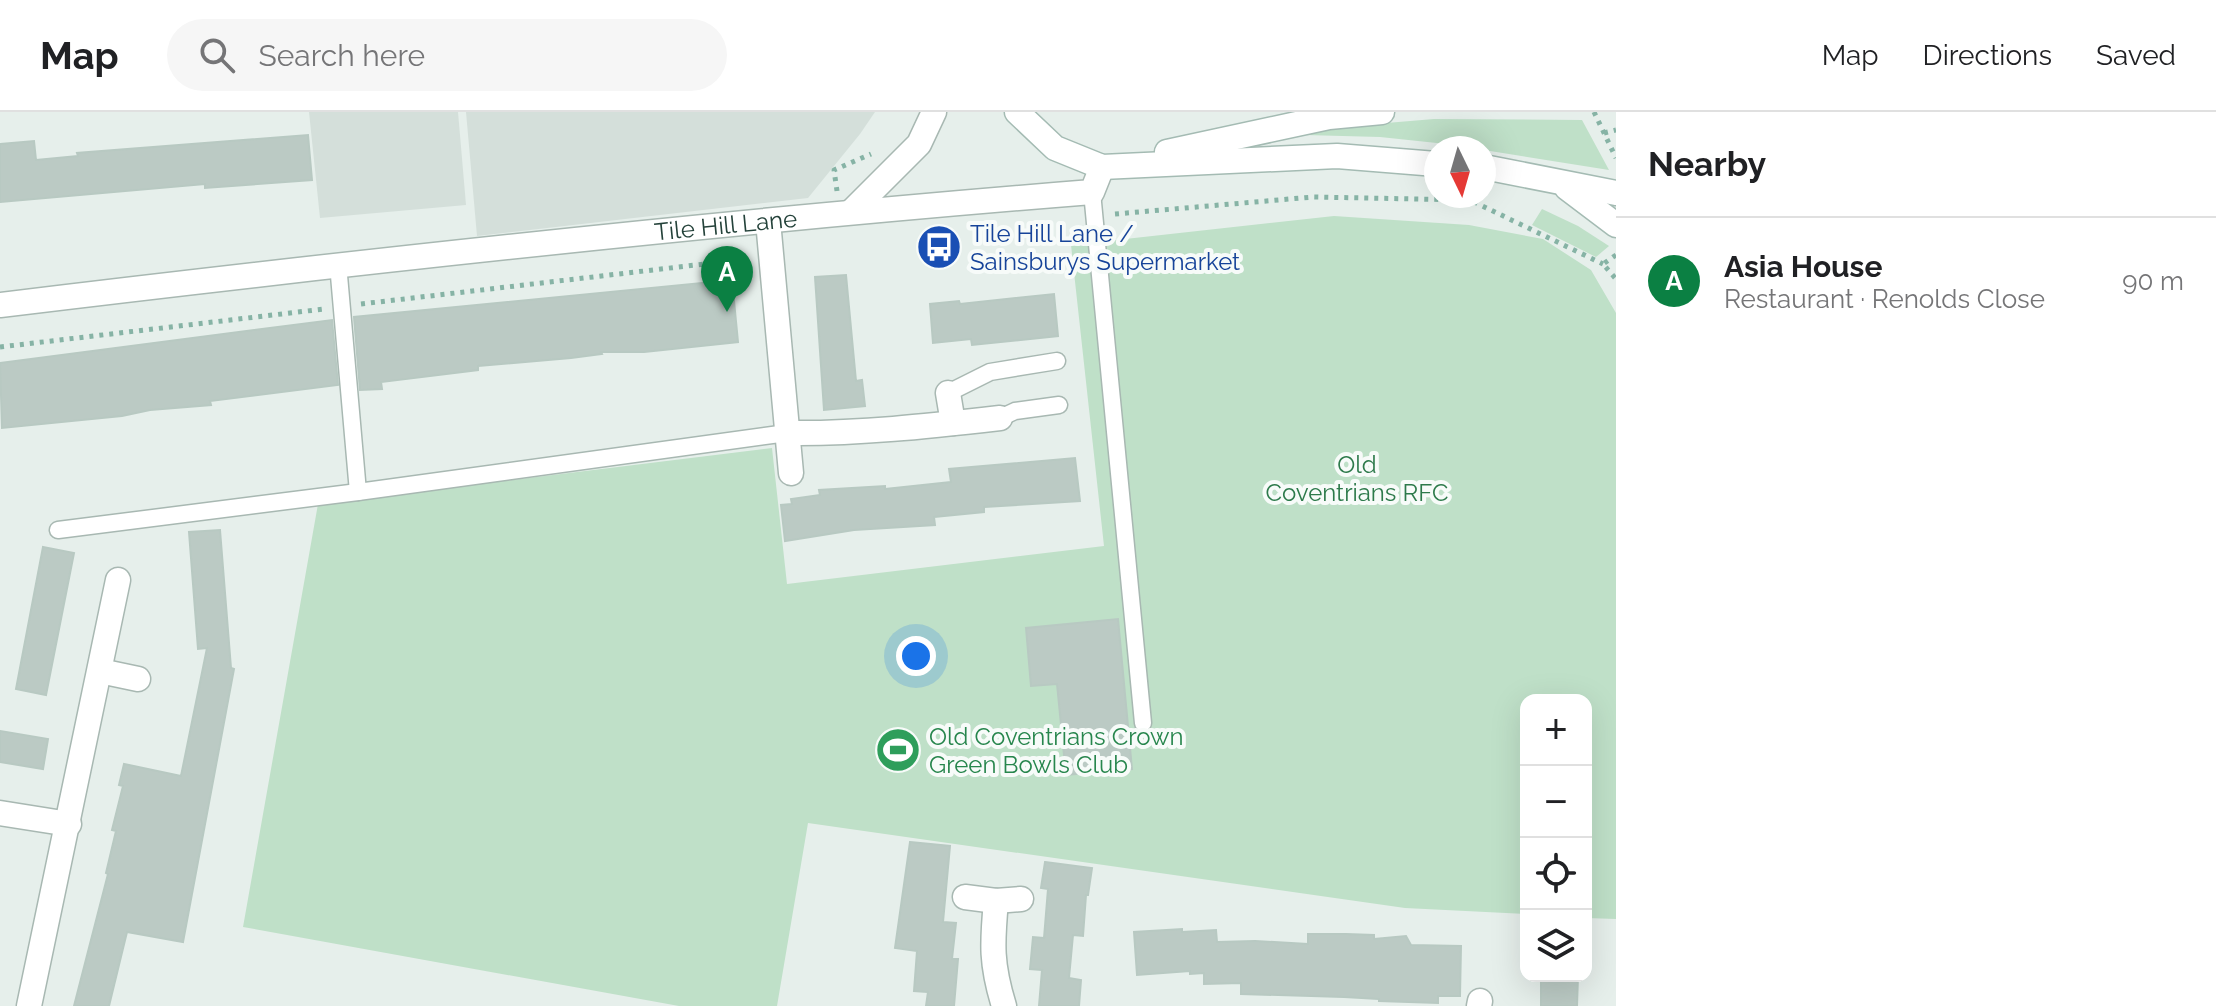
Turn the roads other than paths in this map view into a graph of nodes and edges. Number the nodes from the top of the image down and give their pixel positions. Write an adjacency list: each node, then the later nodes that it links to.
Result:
1 (934, 112): 10 (street)
2 (1017, 112): 5 (street)
3 (1382, 112): 5 (street)
4 (1424, 163): 5 (street)
5 (1102, 167): 9 (street)
6 (1496, 170): 7 (street)
7 (1563, 185): 8 (street); 12 (street)
8 (1616, 193)
9 (1093, 204): 10 (street, Tile Hill Lane); 27 (lane)
10 (852, 211): 11 (street, Tile Hill Lane)
11 (768, 221): 13 (street, Tile Hill Lane); 20 (street)
12 (1616, 225)
13 (338, 264): 14 (street, Tile Hill Lane); 22 (lane)
14 (0, 305)
15 (1057, 361): 16 (lane)
16 (948, 393): 19 (street)
17 (1059, 405): 18 (lane)
18 (1000, 418): 19 (street)
19 (953, 423): 20 (street)
20 (787, 433): 21 (street); 22 (lane)
21 (791, 473)
22 (358, 492): 23 (lane)
23 (58, 530)
24 (118, 580): 25 (street)
25 (100, 671): 26 (street); 29 (street)
26 (138, 679)
27 (1143, 723)
28 (0, 813): 29 (street)
29 (69, 824): 33 (street)
30 (965, 897): 32 (street)
31 (1021, 899): 32 (street)
32 (996, 901): 34 (street)
33 (29, 1006)
34 (1004, 1006)

